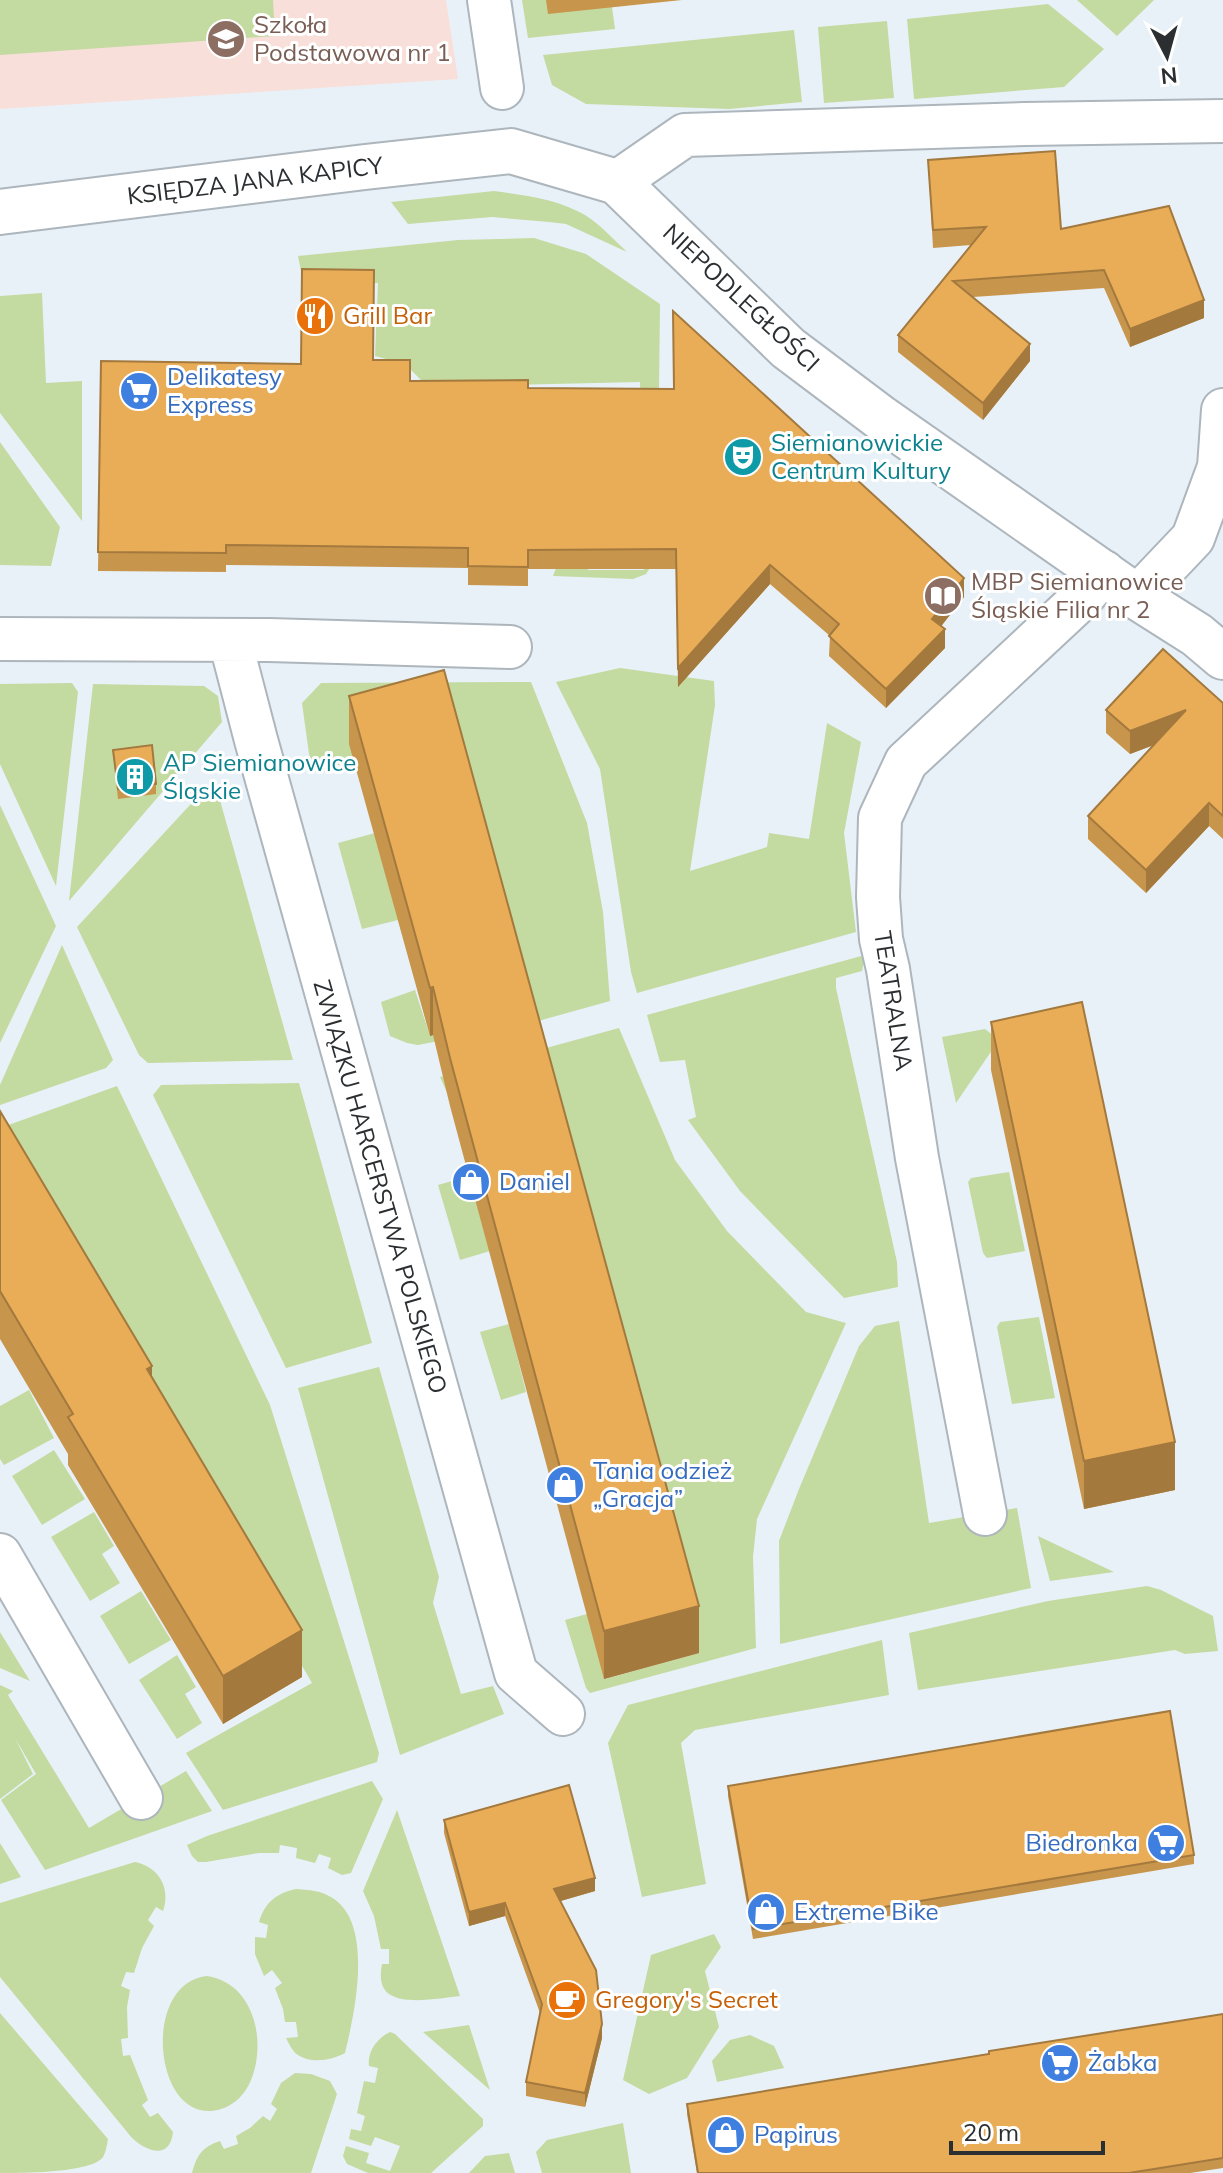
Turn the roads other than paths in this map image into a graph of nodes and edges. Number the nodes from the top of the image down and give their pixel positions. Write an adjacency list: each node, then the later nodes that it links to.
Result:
1 (489, 0): 2 (street)
2 (502, 88)
3 (1223, 121): 5 (street)
4 (511, 151): 5 (street, NIEPODLEGŁOŚCI); 6 (street, KSIĘDZA JANA KAPICY)
5 (617, 182): 8 (street, NIEPODLEGŁOŚCI)
6 (0, 212)
7 (1223, 410): 8 (street, TEATRALNA)
8 (1121, 584): 12 (street, NIEPODLEGŁOŚCI); 13 (street, TEATRALNA)
9 (0, 639): 10 (street)
10 (230, 640): 11 (street); 15 (street, ZWIĄZKU HARCERSTWA POLSKIEGO)
11 (510, 647)
12 (1223, 657)
13 (985, 1514)
14 (0, 1555): 16 (street)
15 (563, 1714)
16 (141, 1798)

